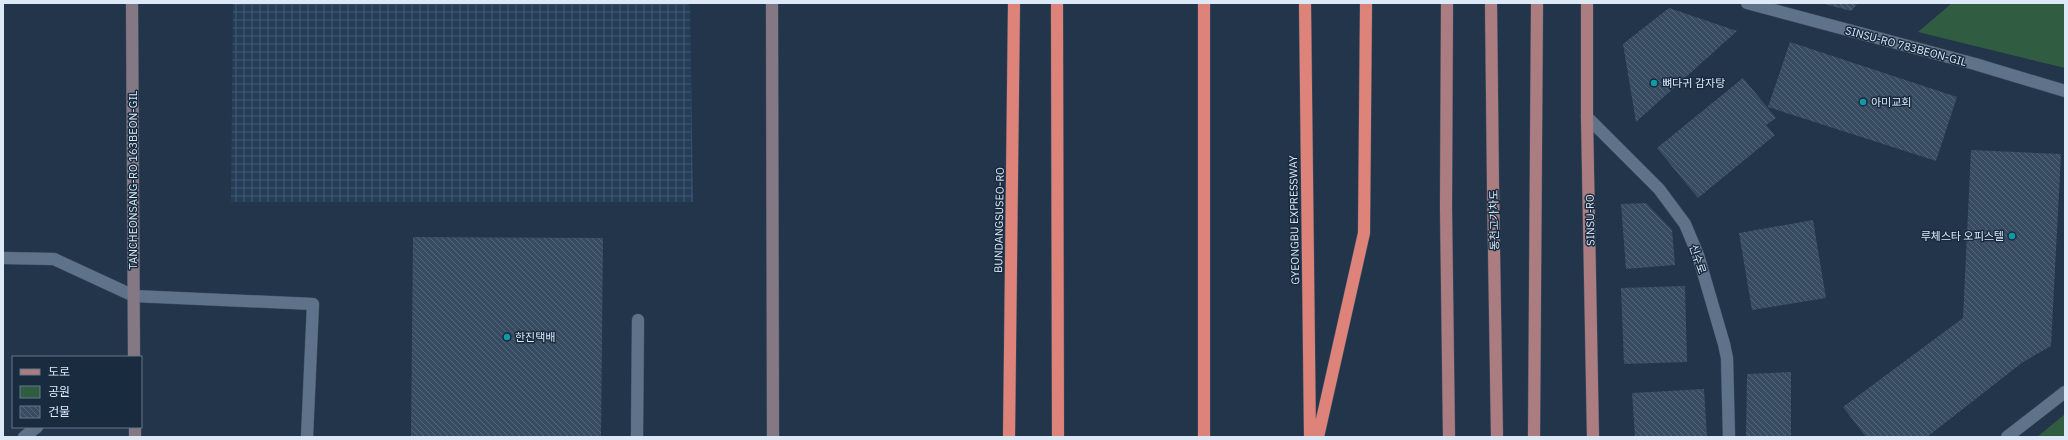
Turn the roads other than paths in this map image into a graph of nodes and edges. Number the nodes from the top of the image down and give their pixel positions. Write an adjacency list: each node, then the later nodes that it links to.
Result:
1 (132, 3): 16 (street, TANCHEONSANG-RO 163BEON-GIL)
2 (772, 3): 24 (street)
3 (1014, 3): 25 (highway, BUNDANGSUSEO-RO)
4 (1057, 3): 26 (highway)
5 (1204, 3): 27 (highway)
6 (1305, 3): 28 (highway, GYEONGBU EXPRESSWAY)
7 (1366, 3): 29 (highway)
8 (1447, 3): 30 (main road)
9 (1491, 3): 31 (main road, 동천고가차도, bridge)
10 (1537, 3): 32 (main road)
11 (1586, 3): 14 (main road, SINSU-RO)
12 (1747, 3): 13 (street, SINSU-RO 783BEON-GIL)
13 (2065, 91)
14 (1586, 117): 33 (main road, SINSU-RO); 34 (street, 신수로)
15 (3, 258): 16 (street)
16 (134, 296): 18 (street, TANCHEONSANG-RO 163BEON-GIL); 22 (street)
17 (638, 320): 23 (street)
18 (134, 356)
19 (2065, 392): 35 (street)
20 (36, 428): 21 (street)
21 (24, 437)
22 (307, 437)
23 (637, 437)
24 (773, 437)
25 (1009, 437)
26 (1058, 437)
27 (1204, 437)
28 (1310, 437)
29 (1318, 437)
30 (1449, 437)
31 (1497, 437)
32 (1534, 437)
33 (1593, 437)
34 (1729, 437)
35 (2007, 437)

